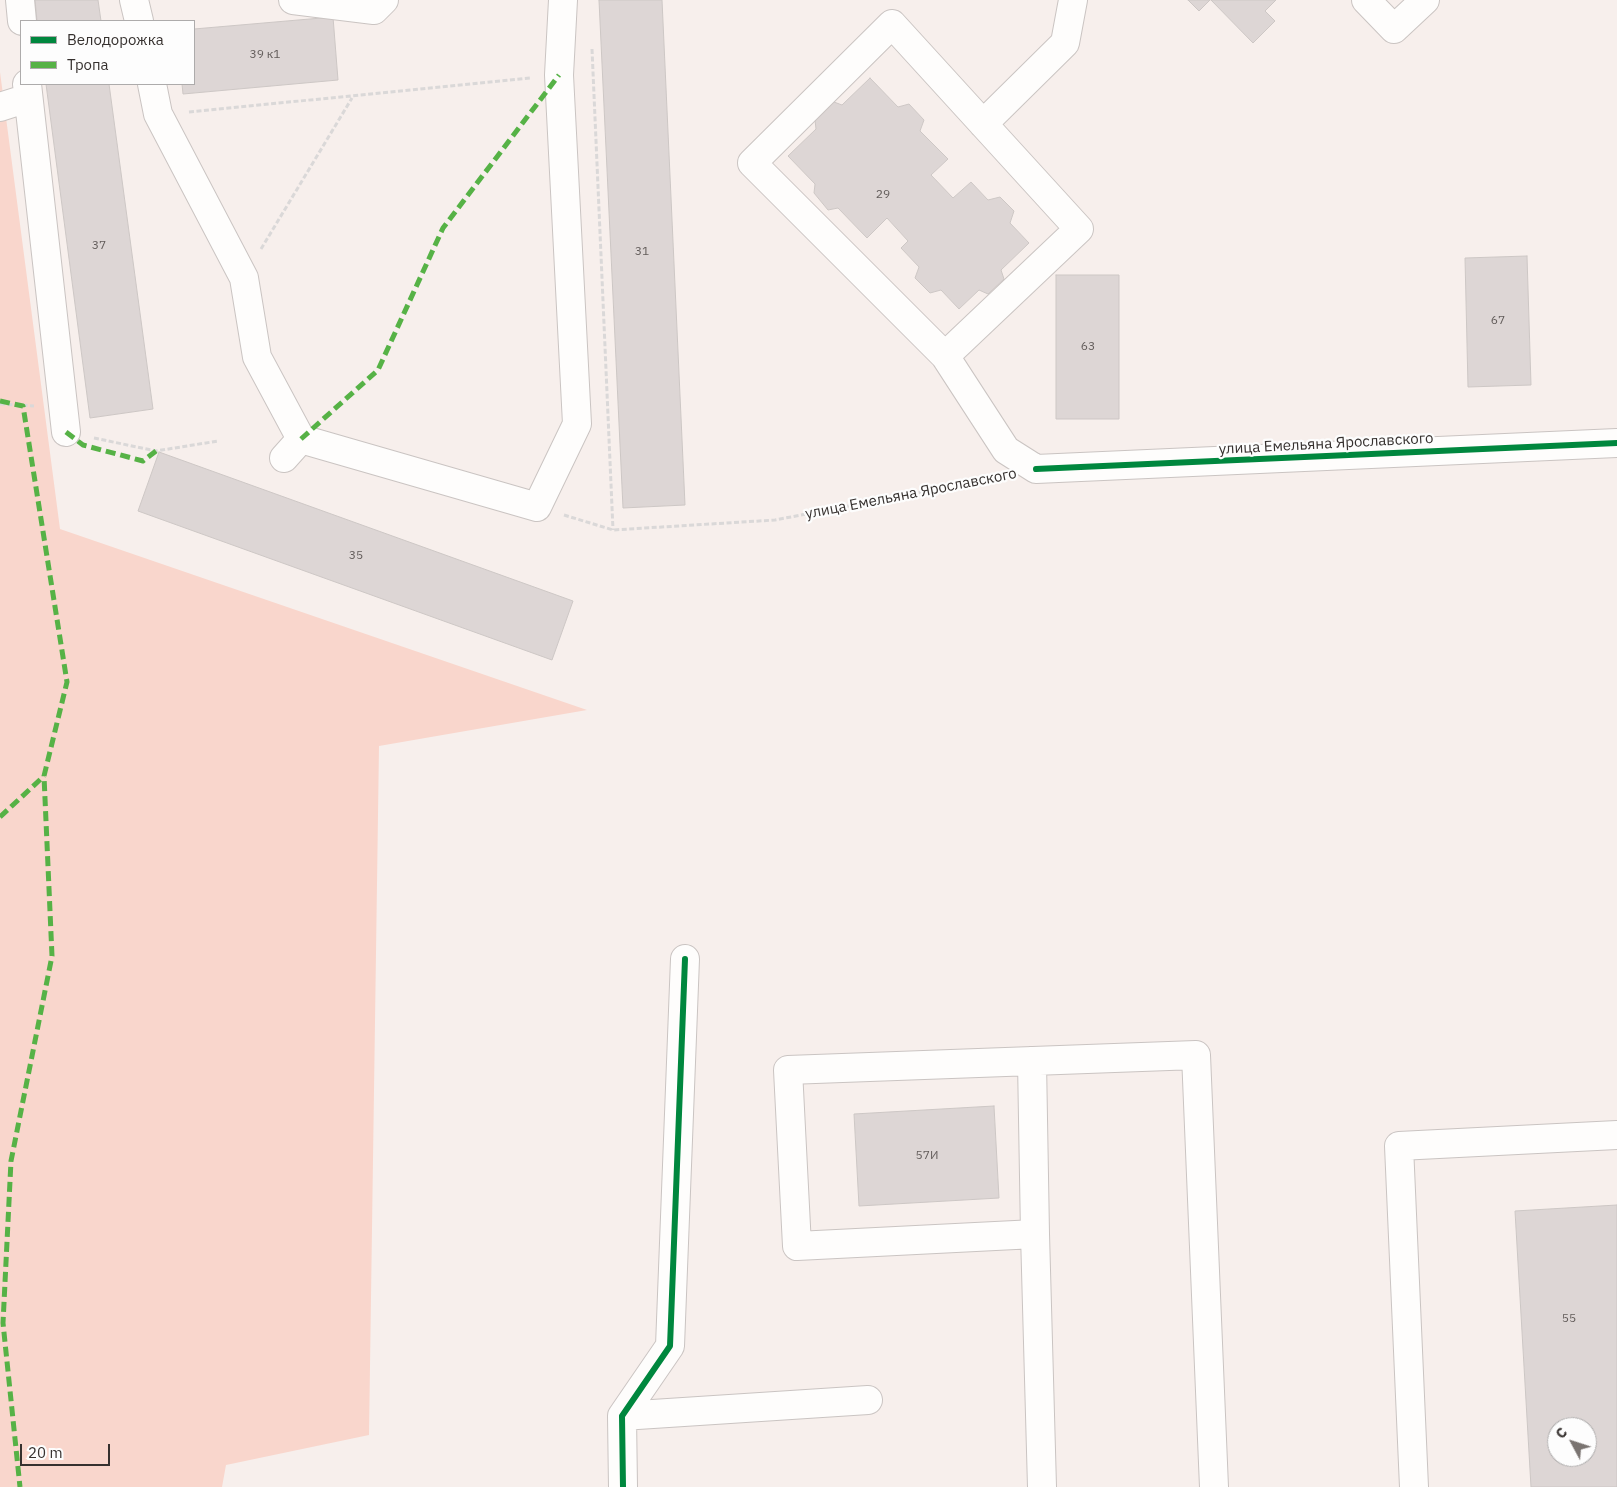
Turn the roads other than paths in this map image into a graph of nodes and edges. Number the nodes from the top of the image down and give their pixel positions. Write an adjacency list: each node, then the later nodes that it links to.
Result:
1 (20, 0): 9 (street)
2 (134, 0): 10 (street)
3 (293, 0): 4 (street)
4 (384, 0)
5 (563, 0): 11 (street)
6 (1073, 0): 14 (street)
7 (1366, 0): 8 (street)
8 (1425, 0)
9 (22, 20)
10 (138, 20)
11 (152, 85)
12 (27, 91): 13 (street); 16 (street)
13 (0, 106)
14 (983, 124): 15 (street); 15 (street)
15 (945, 356): 17 (street, улица Емельяна Ярославского)
16 (66, 432)
17 (1617, 443)
18 (685, 959): 23 (street)
19 (1032, 1061): 21 (street); 21 (street); 26 (street)
20 (1617, 1134): 27 (street)
21 (1035, 1234): 25 (street)
22 (868, 1400): 23 (street)
23 (622, 1416): 24 (street)
24 (623, 1487)
25 (1042, 1487)
26 (1214, 1487)
27 (1414, 1487)

